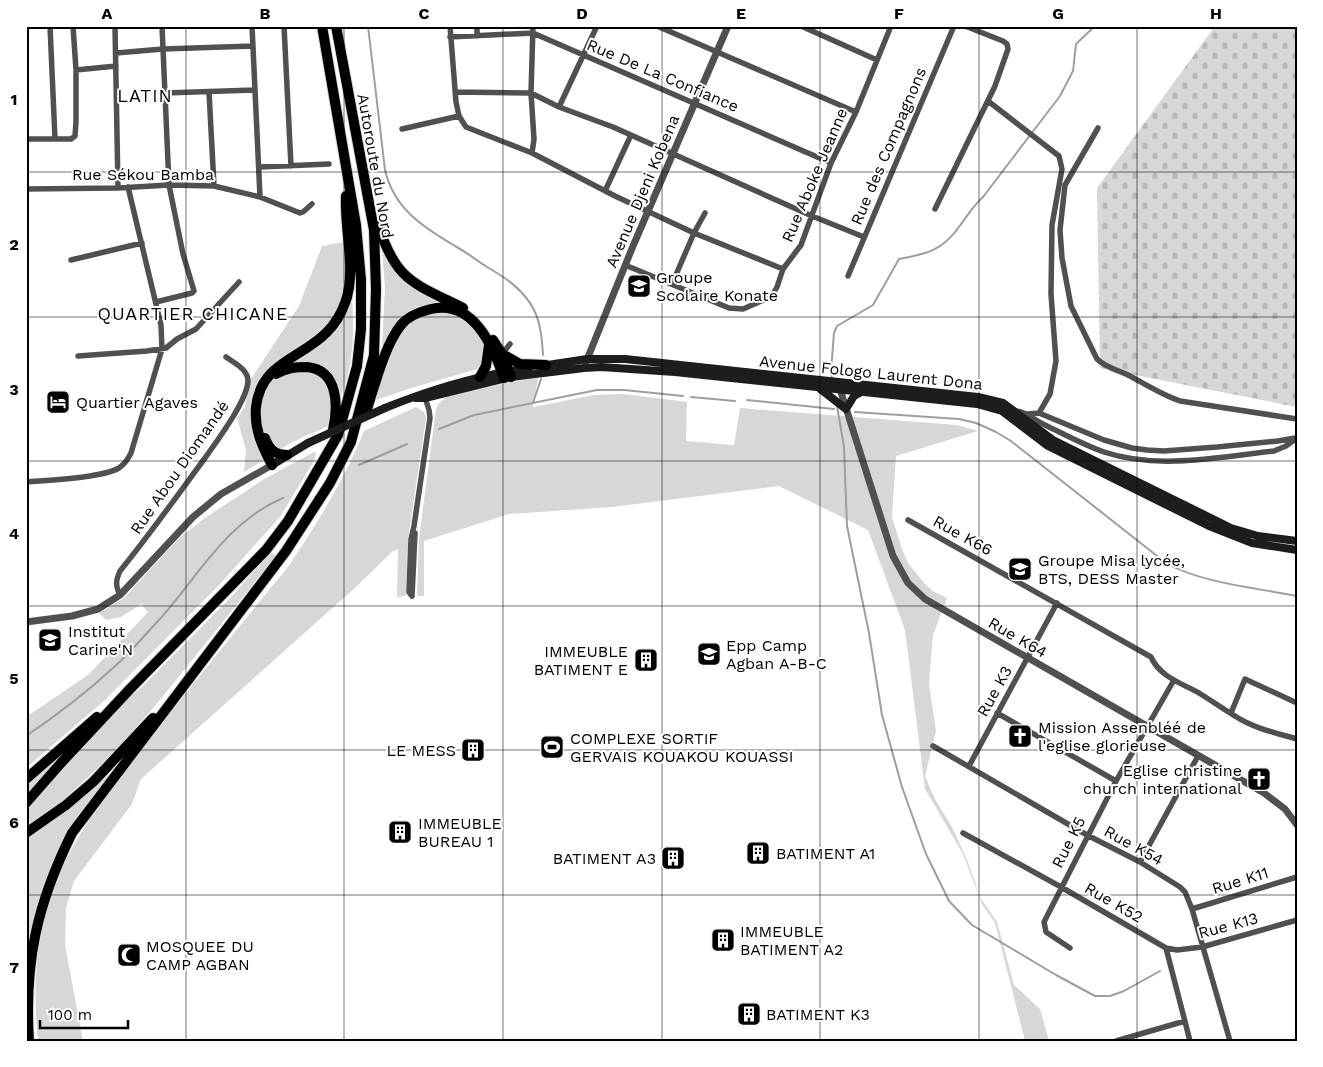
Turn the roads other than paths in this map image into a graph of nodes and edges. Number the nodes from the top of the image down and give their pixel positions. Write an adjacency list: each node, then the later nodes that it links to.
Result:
1 (50, 26): 42 (street)
2 (73, 26): 28 (street)
3 (115, 26): 24 (street)
4 (162, 26): 22 (street)
5 (252, 26): 21 (street)
6 (284, 26): 48 (street)
7 (322, 26): 50 (highway, Autoroute du Nord)
8 (336, 26): 58 (highway, Autoroute du Nord)
9 (450, 26): 20 (street)
10 (477, 26): 19 (street)
11 (596, 26): 25 (street)
12 (657, 26): 23 (street)
13 (728, 26): 23 (street, Avenue Djeni Kobena)
14 (801, 26): 26 (street)
15 (891, 26): 26 (street, Rue Aboke Jeanne)
16 (954, 26): 65 (street, Rue des Compagnons)
17 (965, 26): 34 (street)
18 (533, 30): 19 (street, Rue De La Confiance); 25 (street, Rue De La Confiance); 33 (street)
19 (477, 36): 20 (street, Rue De La Confiance)
20 (450, 37): 31 (street)
21 (253, 46): 22 (street); 29 (street)
22 (163, 49): 24 (street); 32 (street)
23 (716, 52): 35 (street, Avenue Djeni Kobena); 37 (street)
24 (116, 53): 27 (street)
25 (584, 56): 35 (street, Rue De La Confiance); 36 (street)
26 (877, 60): 37 (street, Rue Aboke Jeanne)
27 (116, 66): 28 (street); 54 (street)
28 (76, 70): 42 (street)
29 (254, 90): 30 (street); 49 (street)
30 (209, 92): 32 (street); 52 (street)
31 (455, 92): 33 (street); 38 (street)
32 (165, 93): 51 (street)
33 (531, 93): 36 (street); 44 (street)
34 (988, 101): 60 (street); 90 (street)
35 (694, 103): 45 (street, Avenue Djeni Kobena); 46 (street, Rue De La Confiance)
36 (559, 107): 41 (street)
37 (856, 112): 46 (street, Rue Aboke Jeanne)
38 (459, 116): 40 (street); 44 (street)
39 (1098, 128): 93 (street)
40 (402, 129)
41 (631, 135): 45 (street); 56 (street)
42 (56, 139): 43 (street)
43 (26, 140)
44 (532, 153): 56 (street)
45 (672, 155): 61 (street, Avenue Djeni Kobena); 63 (street)
46 (831, 163): 63 (street, Rue Aboke Jeanne)
47 (329, 164): 48 (street)
48 (291, 166): 49 (street)
49 (260, 168): 57 (street)
50 (347, 178): 96 (highway); 97 (highway, Autoroute du Nord)
51 (169, 185): 52 (street, Rue Sékou Bamba); 53 (street, Rue Sékou Bamba); 73 (street)
52 (214, 186): 57 (street, Rue Sékou Bamba)
53 (128, 187): 54 (street, Rue Sékou Bamba); 66 (street)
54 (118, 188): 55 (street, Rue Sékou Bamba)
55 (26, 189)
56 (605, 191): 61 (street)
57 (260, 197): 59 (street, Rue Sékou Bamba)
58 (368, 201): 77 (highway); 95 (highway, Autoroute du Nord)
59 (312, 204)
60 (935, 210)
61 (648, 212): 64 (street); 68 (street, Avenue Djeni Kobena)
62 (705, 212): 64 (street)
63 (812, 216): 65 (street); 69 (street, Rue Aboke Jeanne)
64 (694, 233): 69 (street); 72 (street)
65 (864, 237): 70 (street, Rue des Compagnons)
66 (142, 243): 67 (street); 73 (street)
67 (71, 260)
68 (625, 265): 72 (street, Rue Aboke Jeanne); 80 (street, Avenue Djeni Kobena)
69 (783, 269): 72 (street, Rue Aboke Jeanne)
70 (848, 276)
71 (240, 282): 76 (street)
72 (672, 284)
73 (156, 302): 76 (street)
74 (489, 344): 83 (highway); 84 (highway); 95 (highway)
75 (510, 344): 77 (street)
76 (162, 349): 78 (street); 100 (street)
77 (502, 354): 81 (highway); 83 (highway)
78 (78, 356)
79 (226, 357): 105 (street, Rue Abou Diomandé)
80 (587, 359): 81 (main road, Avenue Fologo Laurent Dona); 82 (street, Avenue Djeni Kobena); 85 (main road, Avenue Fologo Laurent Dona)
81 (546, 366): 83 (main road, Avenue Fologo Laurent Dona)
82 (584, 368): 83 (main road, Avenue Fologo Laurent Dona); 86 (main road, Avenue Fologo Laurent Dona)
83 (506, 375): 84 (main road, Avenue Fologo Laurent Dona); 88 (main road, Avenue Fologo Laurent Dona)
84 (480, 377): 88 (main road, Avenue Fologo Laurent Dona)
85 (840, 385): 86 (main road, Avenue Fologo Laurent Dona); 87 (main road, Avenue Fologo Laurent Dona); 89 (street, Rue K64); 91 (main road, Avenue Fologo Laurent Dona)
86 (818, 387): 89 (main road)
87 (863, 391): 89 (main road); 91 (main road, Avenue Fologo Laurent Dona)
88 (424, 395): 98 (main road, Avenue Fologo Laurent Dona, bridge); 102 (street)
89 (846, 410): 108 (street, Rue K64)
90 (1039, 413): 92 (street); 94 (street)
91 (1013, 414): 92 (street); 103 (main road, Avenue Fologo Laurent Dona); 104 (main road, Avenue Fologo Laurent Dona)
92 (1026, 414): 94 (street)
93 (1297, 419)
94 (1297, 438)
95 (351, 442): 110 (highway, Autoroute du Nord)
96 (267, 449): 97 (highway); 98 (highway); 99 (highway)
97 (329, 453): 111 (highway)
98 (287, 455): 99 (main road, Avenue Fologo Laurent Dona)
99 (271, 465): 105 (street, Avenue Fologo Laurent Dona)
100 (26, 482)
101 (908, 520): 106 (street, Rue K66)
102 (414, 526): 102 (street)
103 (1297, 541)
104 (1297, 550)
105 (120, 594): 107 (street, Avenue Fologo Laurent Dona)
106 (1058, 603): 108 (street, Rue K3); 109 (street, Rue K66)
107 (26, 622)
108 (1028, 658): 113 (street, Rue K3); 115 (street, Rue K64)
109 (1174, 680): 114 (street, Rue K66); 115 (street, Rue K5)
110 (186, 681): 124 (highway); 136 (highway)
111 (130, 689): 120 (highway); 122 (highway)
112 (1297, 703): 114 (street)
113 (997, 713): 119 (street, Rue K3); 121 (street)
114 (1230, 713): 116 (street, Rue K66)
115 (1147, 727): 118 (street, Rue K64); 121 (street, Rue K5)
116 (1297, 740)
117 (933, 746): 119 (street, Rue K54)
118 (1198, 756): 123 (street, Rue K64); 127 (street)
119 (969, 766): 126 (street, Rue K54)
120 (26, 779)
121 (1116, 781): 126 (street, Rue K5)
122 (26, 803)
123 (1297, 825)
124 (26, 833)
125 (963, 833): 129 (street, Rue K52)
126 (1087, 835): 127 (street, Rue K54); 129 (street, Rue K5)
127 (1140, 862): 130 (street, Rue K54)
128 (1297, 877): 130 (street, Rue K11)
129 (1061, 887): 133 (street, Rue K5); 134 (street, Rue K52)
130 (1192, 909): 132 (street, Rue K54)
131 (1297, 920): 132 (street, Rue K13)
132 (1202, 947): 134 (street, Rue K13); 139 (street, Rue K54)
133 (1070, 948)
134 (1166, 948): 135 (street)
135 (1184, 1021): 137 (street); 138 (street)
136 (28, 1041)
137 (1116, 1041)
138 (1190, 1041)
139 (1230, 1041)

